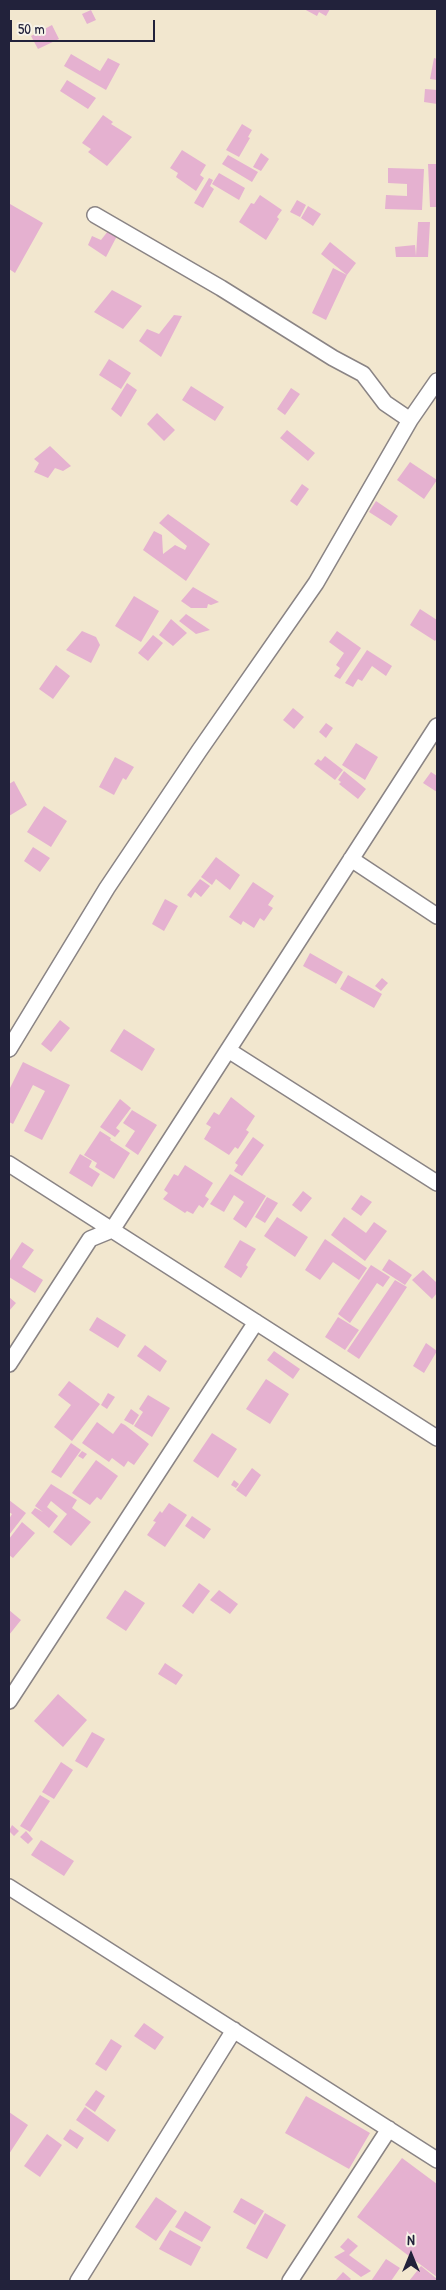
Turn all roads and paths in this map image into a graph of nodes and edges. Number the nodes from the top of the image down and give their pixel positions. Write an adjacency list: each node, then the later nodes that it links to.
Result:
1 (95, 215): 3 (street)
2 (437, 380): 3 (street)
3 (410, 420): 7 (street)
4 (437, 726): 5 (street)
5 (351, 859): 6 (street); 8 (street)
6 (437, 916)
7 (9, 1049)
8 (228, 1050): 10 (street); 11 (street)
9 (9, 1164): 11 (street)
10 (437, 1182)
11 (112, 1230): 12 (street); 13 (street)
12 (256, 1322): 14 (street); 15 (street)
13 (9, 1364)
14 (437, 1438)
15 (9, 1701)
16 (9, 1887): 17 (street)
17 (234, 2030): 18 (street); 20 (street)
18 (389, 2129): 19 (street); 21 (street)
19 (437, 2160)
20 (78, 2281)
21 (290, 2281)

